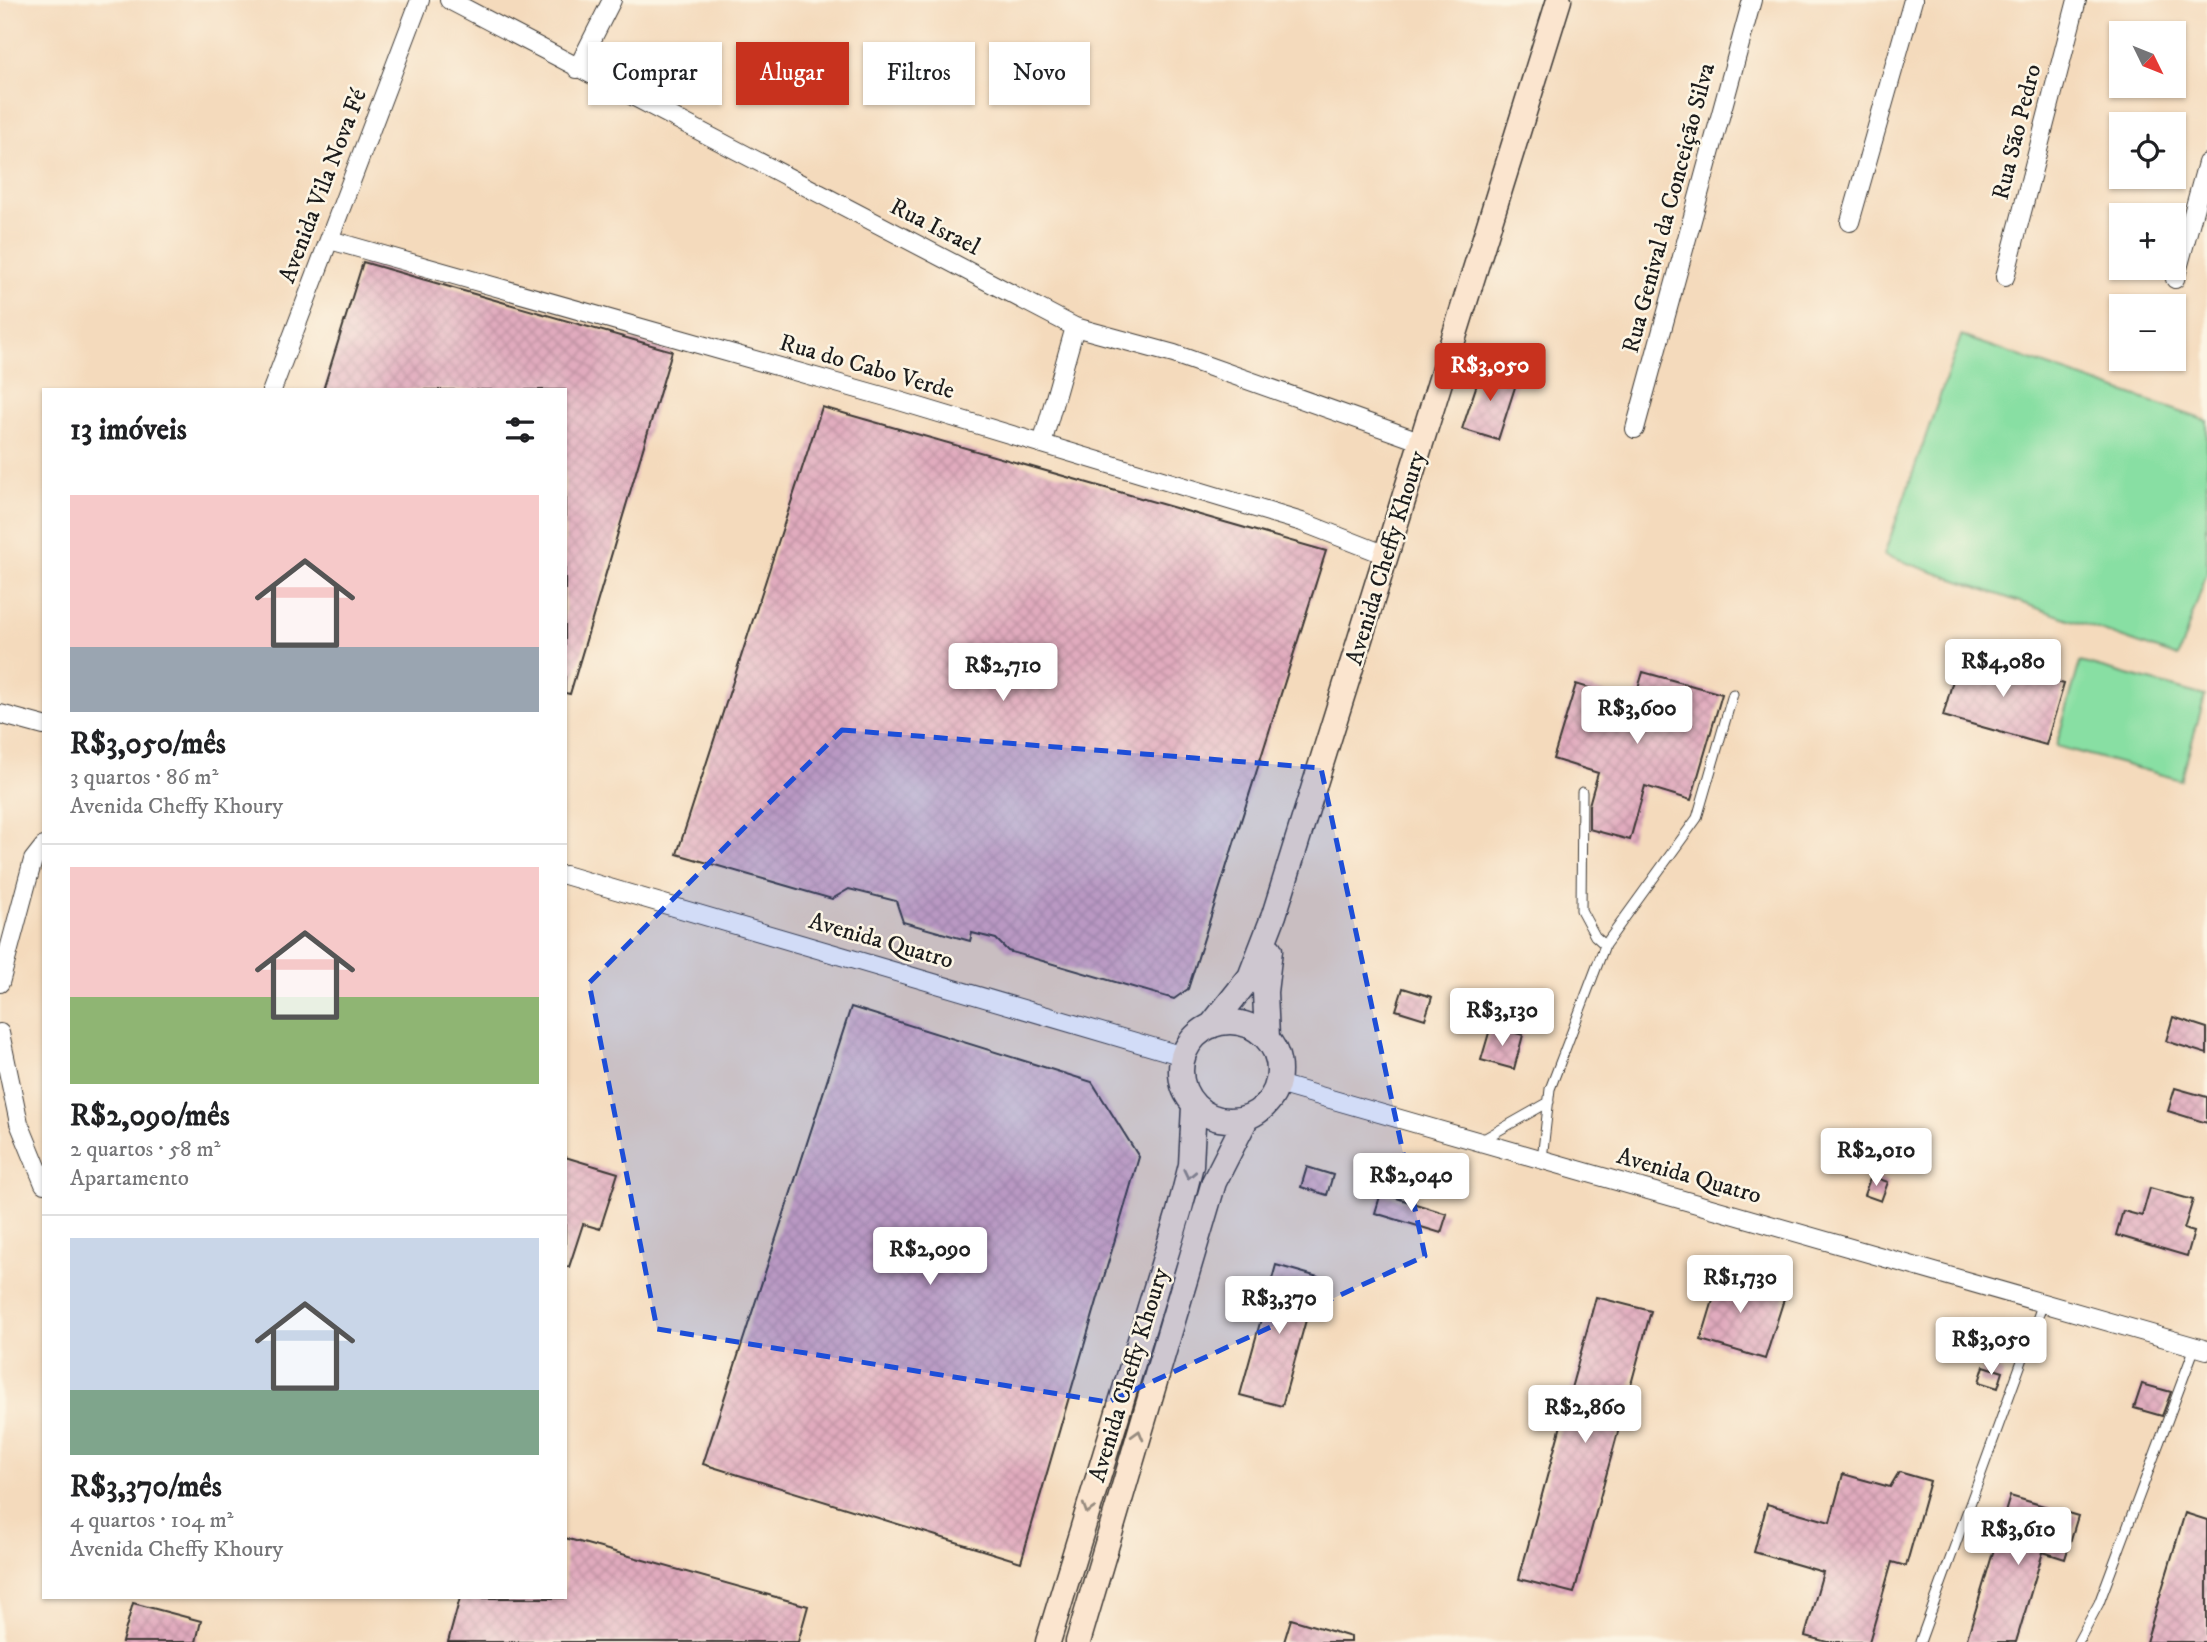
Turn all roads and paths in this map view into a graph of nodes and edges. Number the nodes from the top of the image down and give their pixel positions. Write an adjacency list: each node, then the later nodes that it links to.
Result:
1 (420, 0): 12 (street, Avenida Vila Nova Fé)
2 (449, 0): 8 (street, Rua Israel)
3 (612, 0): 8 (street)
4 (1559, 0): 17 (main road, Avenida Cheffy Khoury)
5 (1752, 0): 16 (street, Rua Genival da Conceição Silva)
6 (1913, 0): 10 (street)
7 (2077, 0): 13 (street, Rua São Pedro)
8 (577, 69): 14 (street, Rua Israel)
9 (2207, 163): 11 (street)
10 (1850, 222)
11 (2186, 239)
12 (330, 240): 15 (street, Avenida Vila Nova Fé); 18 (street, Rua do Cabo Verde)
13 (2005, 276)
14 (1075, 327): 17 (street, Rua Israel); 18 (street)
15 (273, 388)
16 (1635, 429)
17 (1422, 442): 19 (main road, Avenida Cheffy Khoury)
18 (1042, 444): 19 (street, Rua do Cabo Verde)
19 (1386, 555): 26 (main road, Avenida Cheffy Khoury)
20 (1733, 694): 27 (lane)
21 (0, 714): 22 (street)
22 (42, 725)
23 (1582, 792): 27 (lane)
24 (42, 849): 28 (street)
25 (567, 876): 32 (street, Avenida Quatro)
26 (1274, 915): 29 (main road); 31 (main road)
27 (1605, 945): 34 (lane)
28 (0, 983)
29 (1211, 1026): 31 (main road); 32 (main road)
30 (0, 1033): 39 (street)
31 (1268, 1038): 33 (main road)
32 (1183, 1056): 35 (main road)
33 (1279, 1084): 36 (main road); 37 (street, Avenida Quatro)
34 (1549, 1102): 37 (lane); 38 (lane)
35 (1194, 1106): 36 (main road); 42 (main road, Avenida Cheffy Khoury, one-way to 42)
36 (1246, 1119): 43 (main road, Avenida Cheffy Khoury, one-way to 36)
37 (1480, 1141): 38 (street, Avenida Quatro)
38 (1542, 1159): 40 (street, Avenida Quatro)
39 (42, 1179)
40 (2043, 1303): 41 (street, Avenida Quatro); 44 (lane)
41 (2201, 1348): 45 (lane)
42 (1048, 1642)
43 (1077, 1642)
44 (1920, 1642)
45 (2078, 1642)

